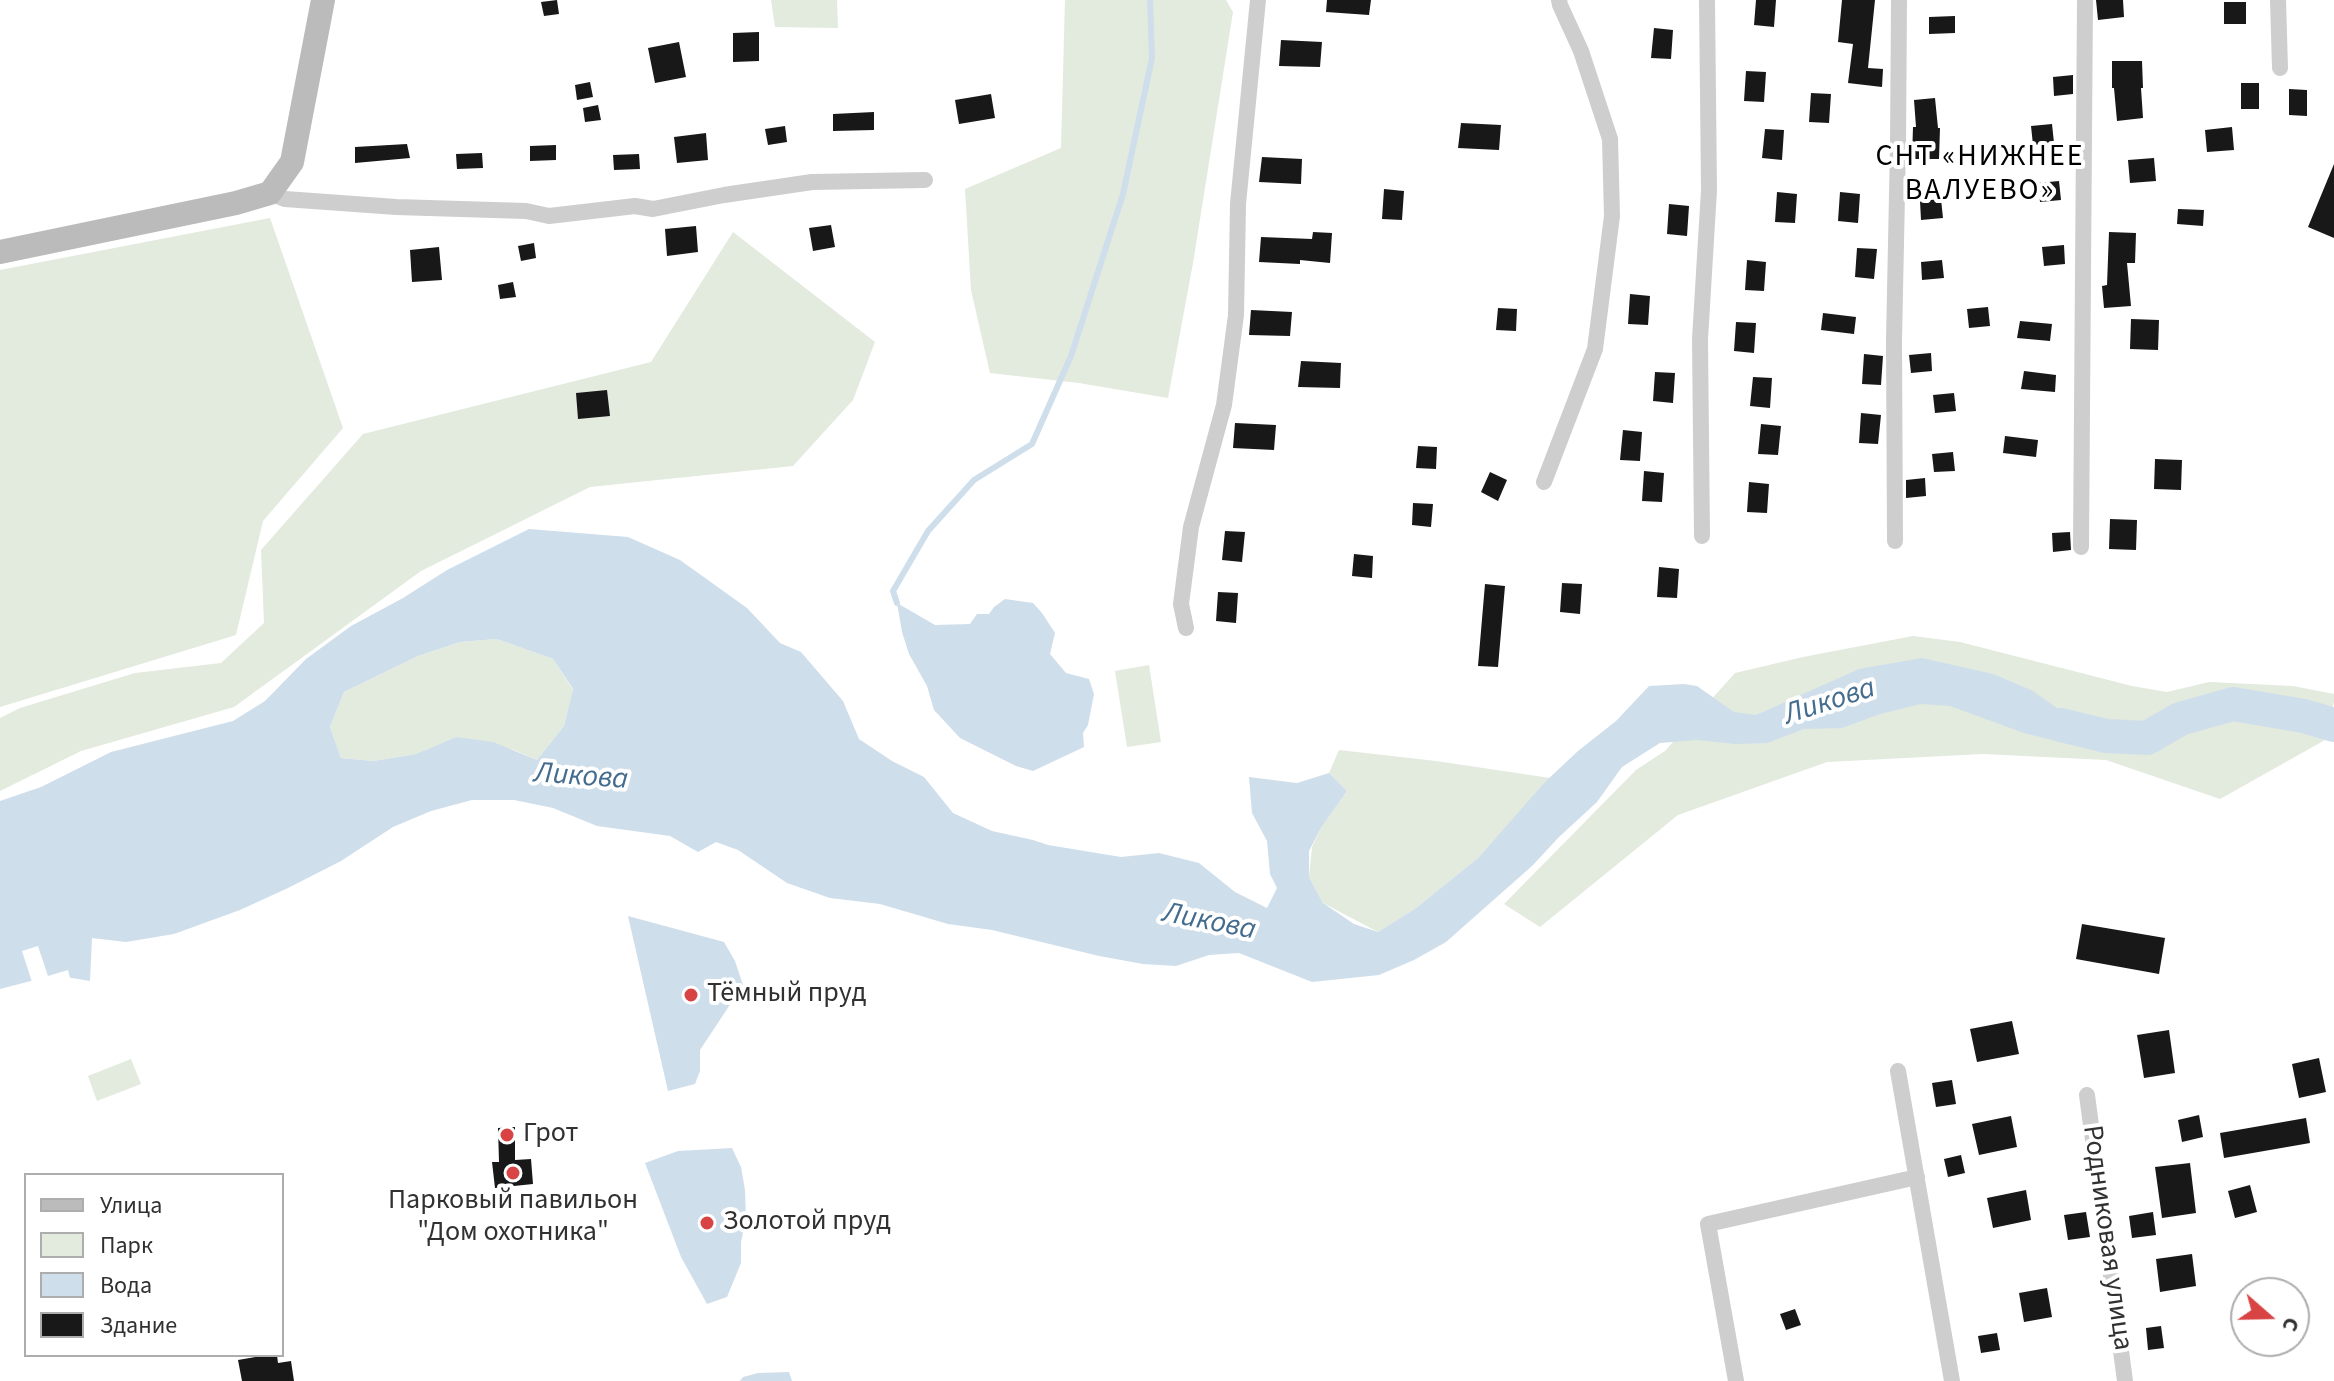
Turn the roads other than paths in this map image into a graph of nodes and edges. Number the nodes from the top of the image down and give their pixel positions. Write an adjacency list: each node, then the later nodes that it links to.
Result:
1 (323, 0): 10 (street)
2 (1258, 0): 16 (street)
3 (1559, 0): 12 (street)
4 (1707, 0): 13 (street)
5 (1899, 0): 14 (street)
6 (2085, 0): 15 (street)
7 (2278, 0): 8 (street)
8 (2280, 68)
9 (925, 180): 10 (street)
10 (270, 193): 11 (street)
11 (0, 252)
12 (1544, 482)
13 (1702, 536)
14 (1895, 541)
15 (2081, 547)
16 (1186, 628)
17 (1898, 1071): 19 (street)
18 (2087, 1095): 22 (street, Родниковая улица)
19 (1917, 1177): 20 (street); 21 (street)
20 (1736, 1381)
21 (1952, 1381)
22 (2125, 1381)

